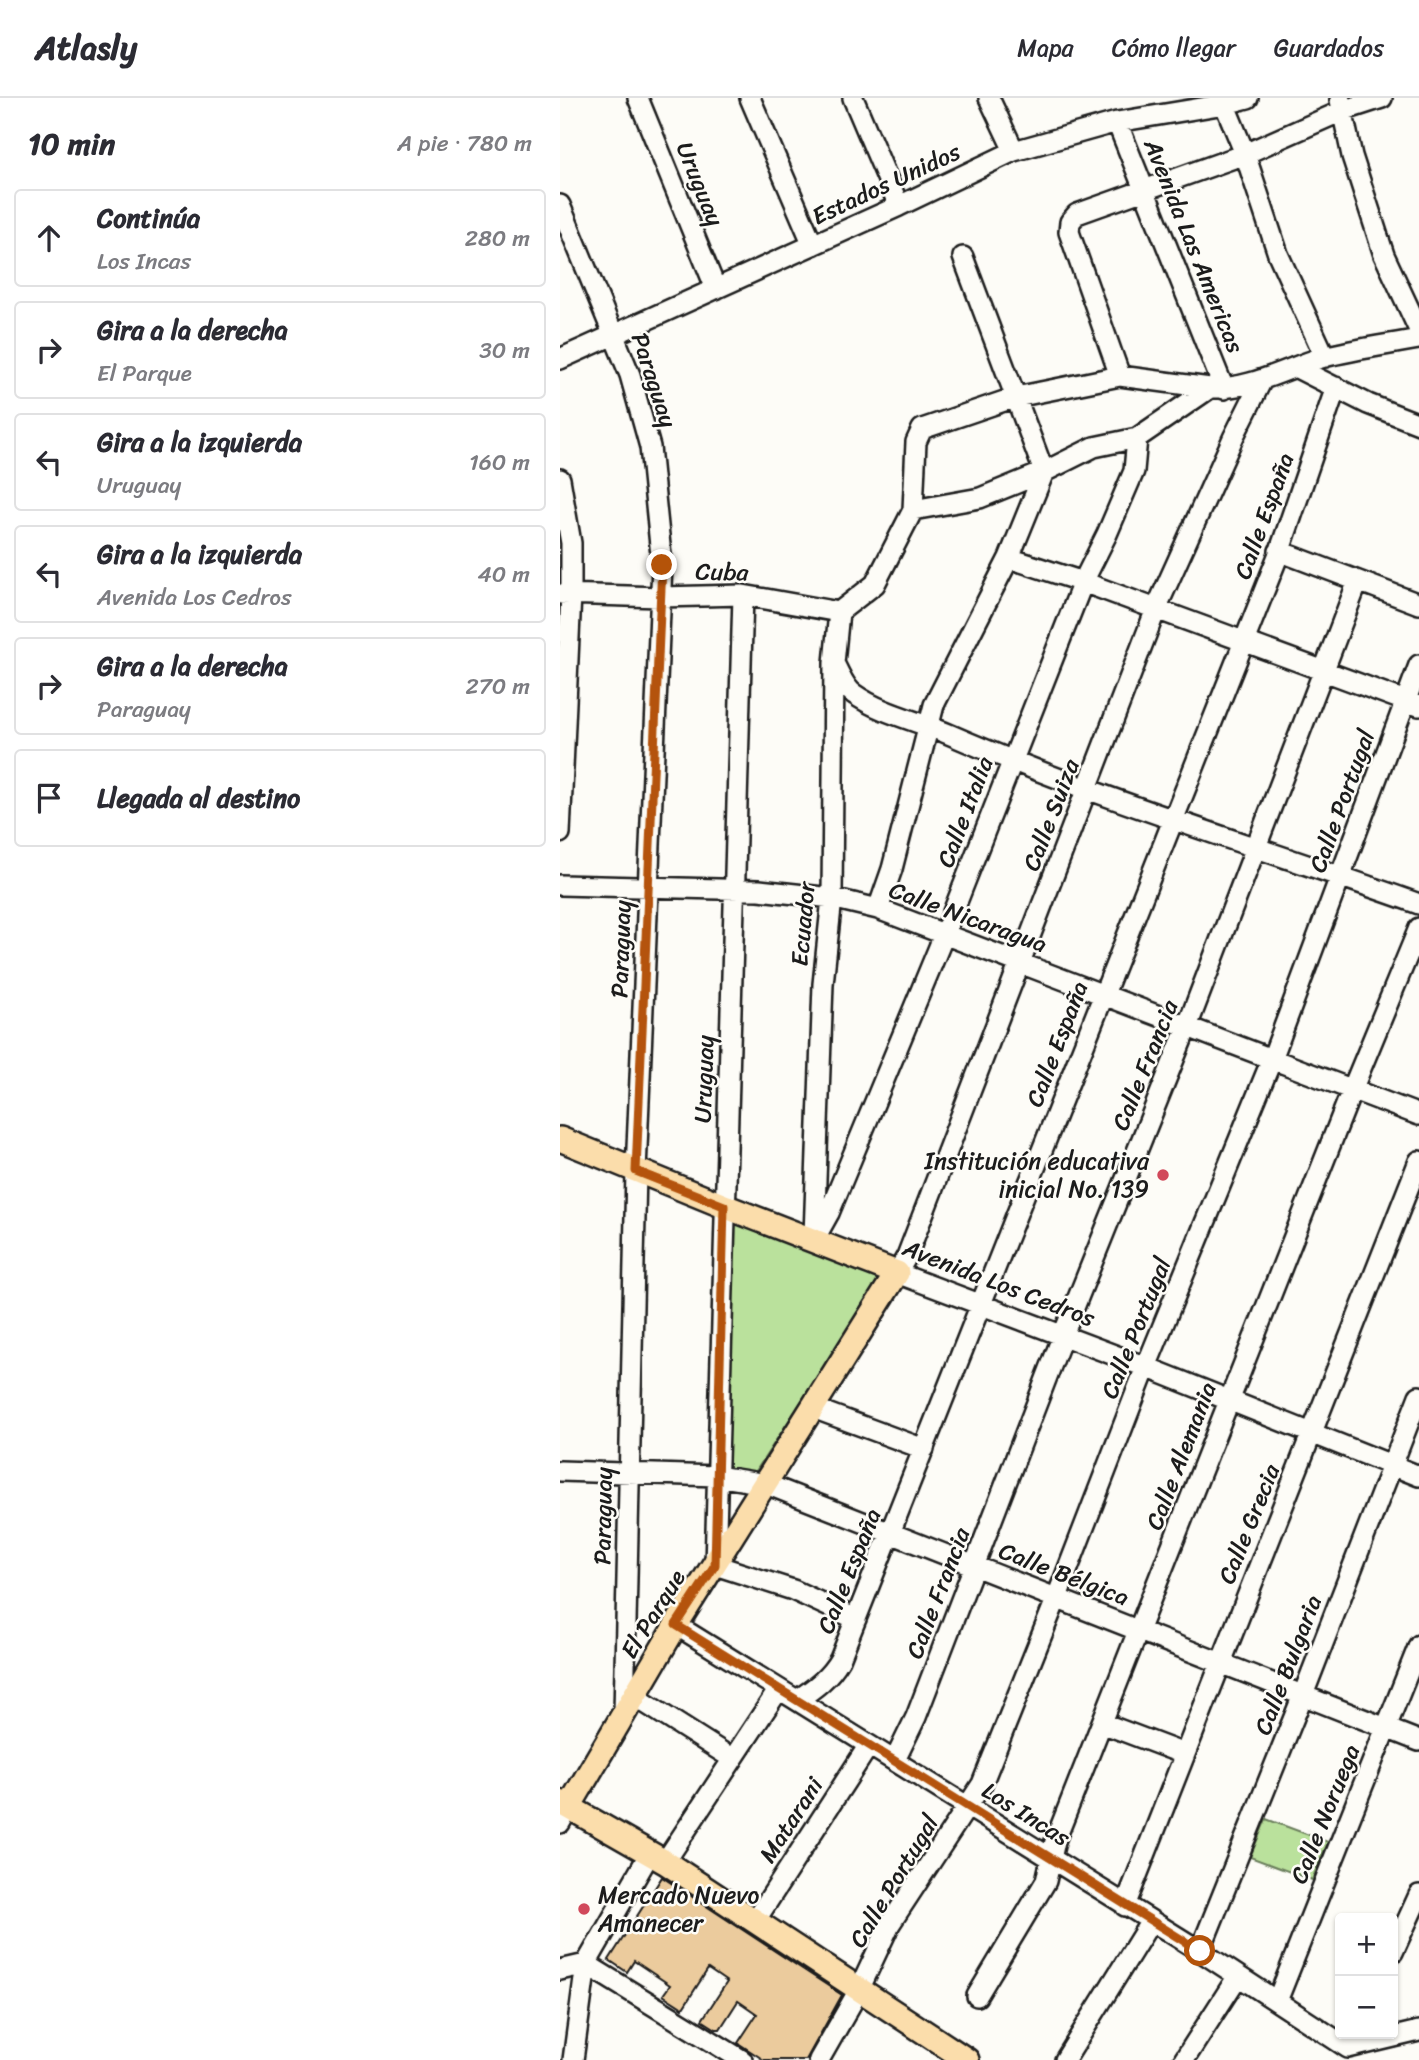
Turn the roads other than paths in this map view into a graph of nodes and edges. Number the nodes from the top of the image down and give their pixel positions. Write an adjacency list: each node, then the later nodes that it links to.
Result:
1 (638, 98): 17 (street, Uruguay)
2 (750, 98): 15 (street)
3 (853, 98): 14 (street)
4 (989, 98): 10 (street)
5 (1248, 98): 7 (street, Estados Unidos)
6 (1382, 98): 8 (street)
7 (1223, 101): 9 (street, Estados Unidos); 11 (street)
8 (1341, 104): 11 (street); 18 (street)
9 (1117, 122): 10 (street, Estados Unidos); 12 (street, Avenida Las Americas)
10 (1014, 151): 14 (street, Estados Unidos)
11 (1245, 154): 12 (street); 21 (street)
12 (1145, 190): 24 (street); 27 (street, Avenida Las Americas)
13 (560, 205): 19 (street, Paraguay)
14 (899, 206): 15 (street, Estados Unidos)
15 (813, 245): 17 (street, Estados Unidos)
16 (963, 257): 28 (street)
17 (716, 289): 19 (street, Estados Unidos)
18 (1419, 330)
19 (614, 335): 22 (street, Estados Unidos); 40 (street, Paraguay)
20 (1419, 339): 21 (street)
21 (1325, 357): 23 (street)
22 (560, 359)
23 (1295, 366): 25 (street); 26 (street)
24 (1121, 376): 27 (street); 28 (street)
25 (1262, 380): 27 (street); 42 (street, Calle Suiza)
26 (1336, 387): 29 (street); 34 (street, Calle España)
27 (1217, 389): 30 (street)
28 (1016, 397): 31 (street); 33 (street)
29 (1419, 424)
30 (1138, 438): 31 (street); 37 (street, Calle Italia)
31 (1044, 472): 33 (street); 35 (street)
32 (560, 479): 38 (street)
33 (913, 510): 43 (street)
34 (1279, 551): 36 (street); 44 (street, Calle España)
35 (1009, 558): 37 (street); 49 (street)
36 (1358, 581): 41 (street); 47 (street, Calle Francia)
37 (1083, 582): 42 (street); 50 (street, Calle Italia)
38 (566, 594): 40 (street, Cuba); 53 (street)
39 (743, 595): 40 (street, Cuba); 43 (street, Cuba); 58 (street, Uruguay)
40 (660, 597): 57 (street, Paraguay)
41 (1419, 604)
42 (1156, 609): 44 (street); 51 (street, Calle Suiza)
43 (839, 612): 45 (street, Ecuador)
44 (1244, 641): 47 (street); 52 (street, Calle España)
45 (834, 663): 49 (street); 59 (street, Ecuador)
46 (1419, 665): 48 (street, Calle Portugal)
47 (1324, 669): 48 (street); 54 (street, Calle Francia)
48 (1412, 703): 55 (street, Calle Portugal)
49 (928, 724): 50 (street); 61 (street)
50 (1011, 761): 51 (street); 63 (street, Calle Italia)
51 (1086, 790): 52 (street); 64 (street, Calle Suiza)
52 (1173, 818): 54 (street); 65 (street, Calle España)
53 (560, 833)
54 (1256, 847): 55 (street); 66 (street, Calle Francia)
55 (1340, 876): 60 (street); 67 (street, Calle Portugal)
56 (560, 884): 57 (street, Calle Nicaragua)
57 (647, 887): 58 (street, Calle Nicaragua); 72 (street, Paraguay)
58 (734, 890): 59 (street, Calle Nicaragua); 73 (street, Uruguay)
59 (832, 898): 61 (street, Calle Nicaragua); 74 (street, Ecuador)
60 (1419, 904)
61 (878, 909): 63 (street, Calle Nicaragua)
62 (1419, 928): 68 (street, Calle Alemania)
63 (944, 935): 64 (street, Calle Nicaragua); 74 (street, Calle Italia)
64 (1020, 962): 65 (street, Calle Nicaragua); 75 (street, Calle Suiza)
65 (1103, 994): 66 (street, Calle Nicaragua); 76 (street, Calle España)
66 (1187, 1027): 67 (street, Calle Nicaragua); 77 (street, Calle Francia)
67 (1272, 1059): 68 (street, Calle Nicaragua); 78 (street, Calle Portugal)
68 (1352, 1090): 69 (street, Calle Nicaragua); 80 (street, Calle Alemania)
69 (1419, 1115)
70 (560, 1139): 72 (main road, Avenida Los Cedros)
71 (1419, 1161): 82 (street, Calle Grecia)
72 (636, 1171): 73 (main road, Avenida Los Cedros); 86 (street, Paraguay)
73 (724, 1206): 74 (main road, Avenida Los Cedros); 87 (street, Uruguay)
74 (814, 1240): 75 (main road, Avenida Los Cedros)
75 (897, 1273): 76 (street, Avenida Los Cedros); 81 (main road, El Parque)
76 (981, 1304): 77 (street, Avenida Los Cedros); 83 (street, Calle España)
77 (1063, 1335): 78 (street, Avenida Los Cedros); 92 (street, Calle Francia)
78 (1146, 1367): 80 (street, Avenida Los Cedros); 93 (street, Calle Portugal)
79 (1419, 1396): 84 (street, Calle Bulgaria)
80 (1229, 1400): 82 (street, Avenida Los Cedros); 96 (street, Calle Alemania)
81 (813, 1408): 83 (street); 89 (main road, El Parque)
82 (1312, 1433): 84 (street, Avenida Los Cedros); 98 (street, Calle Grecia)
83 (924, 1449): 90 (street, Calle España)
84 (1392, 1466): 88 (street, Avenida Los Cedros); 100 (street, Calle Bulgaria)
85 (560, 1471): 86 (street, Calle Bélgica)
86 (628, 1472): 87 (street, Calle Bélgica); 102 (street, Paraguay)
87 (717, 1476): 89 (street, Calle Bélgica); 91 (street, Uruguay)
88 (1419, 1476)
89 (766, 1483): 90 (street, Calle Bélgica); 91 (main road, El Parque)
90 (891, 1532): 92 (street, Calle Bélgica); 94 (street, Calle España)
91 (715, 1565): 94 (street); 95 (main road, El Parque)
92 (975, 1565): 93 (street, Calle Bélgica); 109 (street, Calle Francia)
93 (1057, 1597): 96 (street, Calle Bélgica); 110 (street, Calle Portugal)
94 (856, 1619): 101 (street, Calle España)
95 (676, 1625): 99 (street, Los Incas); 102 (main road, El Parque)
96 (1139, 1629): 98 (street, Calle Bélgica); 103 (street, Calle Alemania)
97 (1419, 1645): 104 (street, Calle Noruega)
98 (1220, 1662): 100 (street, Calle Bélgica); 107 (street, Calle Grecia)
99 (779, 1689): 101 (street, Los Incas); 108 (street)
100 (1303, 1695): 104 (street, Calle Bélgica); 119 (street, Calle Bulgaria)
101 (797, 1700): 106 (street, Los Incas)
102 (629, 1704): 108 (street); 111 (main road, El Parque)
103 (1102, 1723): 107 (street); 113 (street, Calle Alemania)
104 (1386, 1728): 105 (street, Calle Bélgica); 125 (street, Calle Noruega)
105 (1419, 1741)
106 (869, 1745): 109 (street, Los Incas); 116 (street, Matarani)
107 (1184, 1754): 115 (street, Calle Grecia)
108 (733, 1759): 112 (street)
109 (895, 1760): 110 (street, Los Incas)
110 (968, 1807): 113 (street, Los Incas); 123 (street, Calle Portugal)
111 (563, 1810): 112 (main road)
112 (657, 1858): 116 (main road); 120 (street)
113 (1051, 1859): 115 (street, Los Incas); 124 (street, Calle Alemania)
114 (1419, 1895): 118 (street)
115 (1125, 1906): 117 (street, Los Incas)
116 (755, 1921): 123 (main road)
117 (1151, 1921): 119 (street, Los Incas); 132 (street)
118 (1398, 1941)
119 (1200, 1951): 122 (street, Los Incas)
120 (586, 1964): 121 (street); 128 (street); 129 (street)
121 (560, 1970)
122 (1238, 1976): 125 (street, Los Incas); 133 (street)
123 (859, 1990): 130 (street, Calle Portugal); 131 (main road)
124 (977, 1996)
125 (1277, 2001): 127 (street, Los Incas)
126 (1419, 2031): 127 (street)
127 (1348, 2047)
128 (573, 2060)
129 (742, 2060)
130 (818, 2060)
131 (967, 2060)
132 (1065, 2060)
133 (1184, 2060)

